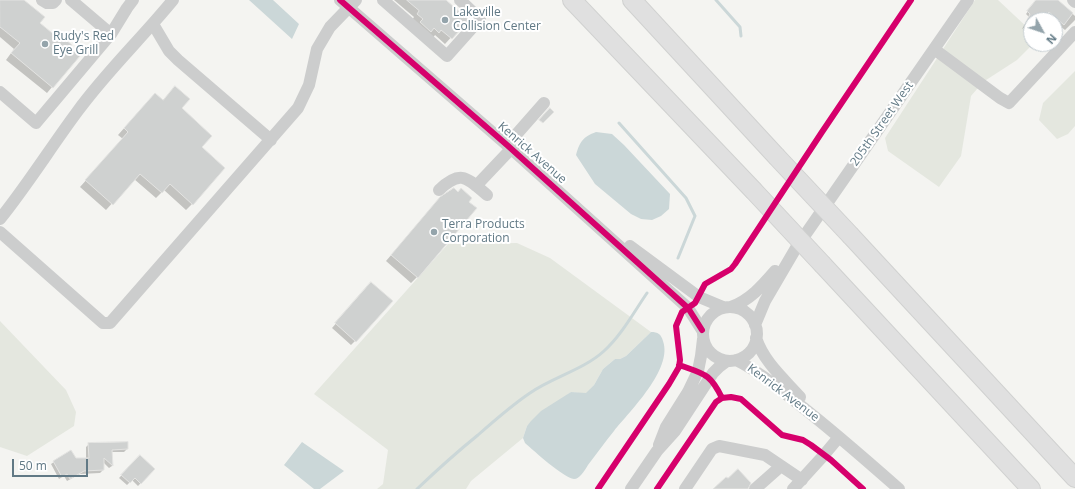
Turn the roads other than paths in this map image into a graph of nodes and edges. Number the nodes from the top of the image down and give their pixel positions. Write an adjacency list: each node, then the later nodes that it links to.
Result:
1 (42, 0): 2 (street)
2 (56, 0)
3 (71, 0): 14 (street)
4 (133, 0): 14 (street)
5 (172, 0): 12 (street)
6 (383, 0): 7 (street)
7 (460, 0)
8 (572, 0): 43 (highway, bridge)
9 (632, 0): 36 (highway, bridge)
10 (968, 0): 15 (street, 205th Street West)
11 (348, 3): 18 (street); 19 (street, Kenrick Avenue)
12 (153, 24): 18 (street); 24 (street)
13 (1075, 32): 15 (street)
14 (111, 34): 16 (street)
15 (934, 49): 26 (street, 205th Street West)
16 (0, 92)
17 (544, 103): 19 (street)
18 (271, 140): 25 (street)
19 (509, 147): 20 (street); 23 (street, Kenrick Avenue)
20 (476, 186): 21 (street); 22 (street)
21 (439, 190)
22 (487, 195)
23 (577, 207): 27 (street, Kenrick Avenue); 29 (street, Kenrick Avenue)
24 (0, 219)
25 (0, 232)
26 (796, 248): 27 (street, 205th Street West); 28 (street, 205th Street West)
27 (727, 307): 28 (street); 29 (street)
28 (755, 325): 30 (street)
29 (702, 335): 31 (street); 34 (street)
30 (756, 338): 31 (street); 32 (street, Kenrick Avenue)
31 (732, 361): 32 (street, Kenrick Avenue); 34 (street)
32 (829, 428): 33 (street, Kenrick Avenue)
33 (840, 437): 37 (street); 42 (street, Kenrick Avenue)
34 (657, 451): 38 (street)
35 (781, 466): 37 (street); 39 (street); 40 (street)
36 (1075, 478)
37 (802, 480): 41 (street)
38 (631, 489)
39 (685, 489)
40 (755, 489)
41 (793, 489)
42 (899, 489)
43 (1031, 489)

